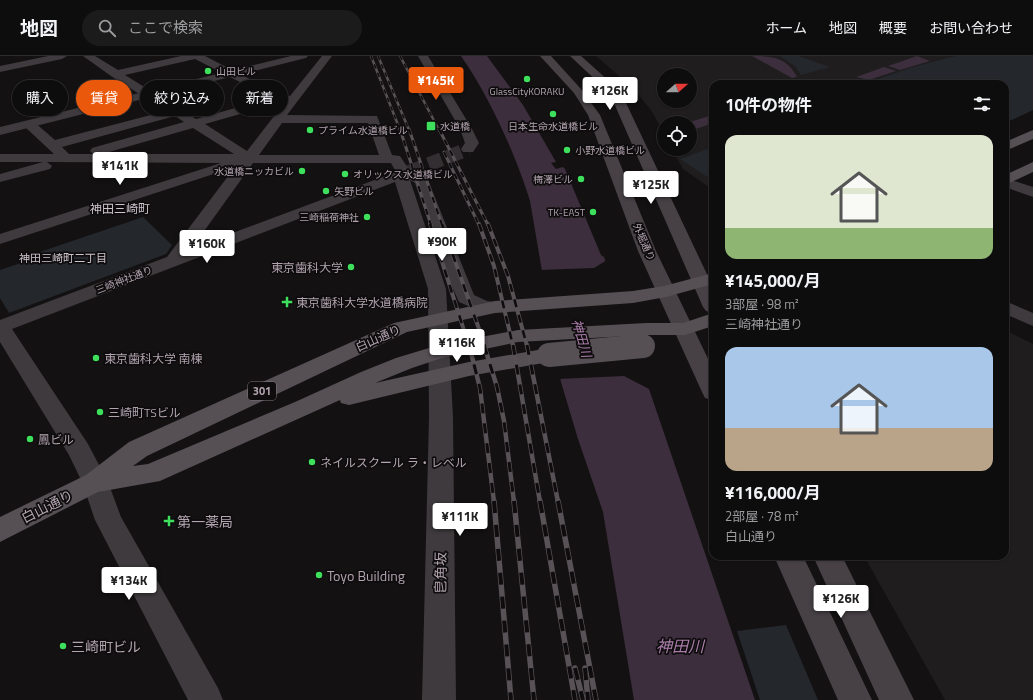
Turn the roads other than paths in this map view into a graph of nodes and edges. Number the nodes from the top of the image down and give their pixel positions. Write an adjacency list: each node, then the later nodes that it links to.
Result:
1 (62, 56): 10 (street)
2 (88, 56): 11 (street)
3 (194, 56): 11 (street)
4 (197, 56): 12 (street)
5 (303, 56): 12 (street)
6 (327, 56): 17 (street)
7 (423, 56): 29 (street)
8 (545, 56): 45 (main road, 外堀通り)
9 (575, 56): 44 (main road)
10 (0, 68)
11 (115, 74): 15 (street)
12 (233, 74): 13 (street); 14 (street)
13 (208, 80)
14 (246, 80)
15 (140, 89)
16 (140, 96): 23 (street)
17 (288, 99)
18 (232, 114): 24 (street)
19 (161, 116): 27 (street)
20 (182, 116): 24 (street)
21 (280, 116): 22 (street)
22 (278, 119): 32 (street); 33 (street)
23 (29, 124): 25 (street); 27 (street)
24 (195, 124): 31 (street); 32 (street)
25 (0, 131)
26 (1033, 134): 28 (main road)
27 (52, 145): 31 (street)
28 (1009, 145)
29 (468, 149)
30 (0, 158): 31 (street)
31 (72, 158): 32 (street); 36 (street)
32 (249, 158): 33 (street); 40 (street); 41 (street)
33 (386, 159): 35 (street)
34 (1033, 166): 37 (main road)
35 (406, 173): 41 (street, 三崎神社通り); 42 (street); 43 (street, 皀角坂)
36 (0, 178)
37 (1009, 180)
38 (1009, 183): 39 (street)
39 (1033, 192)
40 (0, 239)
41 (173, 262): 52 (street, 三崎神社通り)
42 (456, 275): 43 (street); 47 (street)
43 (433, 278): 50 (street, 皀角坂)
44 (706, 280): 45 (main road, 白山通り / 301); 46 (main road)
45 (666, 291): 47 (main road, 白山通り / 301); 53 (main road, 外堀通り)
46 (709, 292)
47 (495, 307): 50 (main road, 白山通り / 301)
48 (1009, 307): 49 (street)
49 (1030, 314)
50 (438, 319): 55 (street, 皀角坂); 57 (main road, 白山通り / 301)
51 (709, 320): 53 (main road)
52 (0, 326): 57 (street)
53 (685, 329): 54 (main road); 56 (main road, 外堀通り)
54 (640, 338): 55 (main road, bridge); 55 (main road)
55 (440, 363): 57 (main road, 白山通り / 301); 62 (street, 皀角坂)
56 (709, 383)
57 (95, 482): 58 (main road, 白山通り / 301); 61 (street)
58 (0, 530)
59 (790, 560): 63 (main road)
60 (829, 560): 64 (main road)
61 (199, 697)
62 (439, 700)
63 (854, 700)
64 (897, 700)

